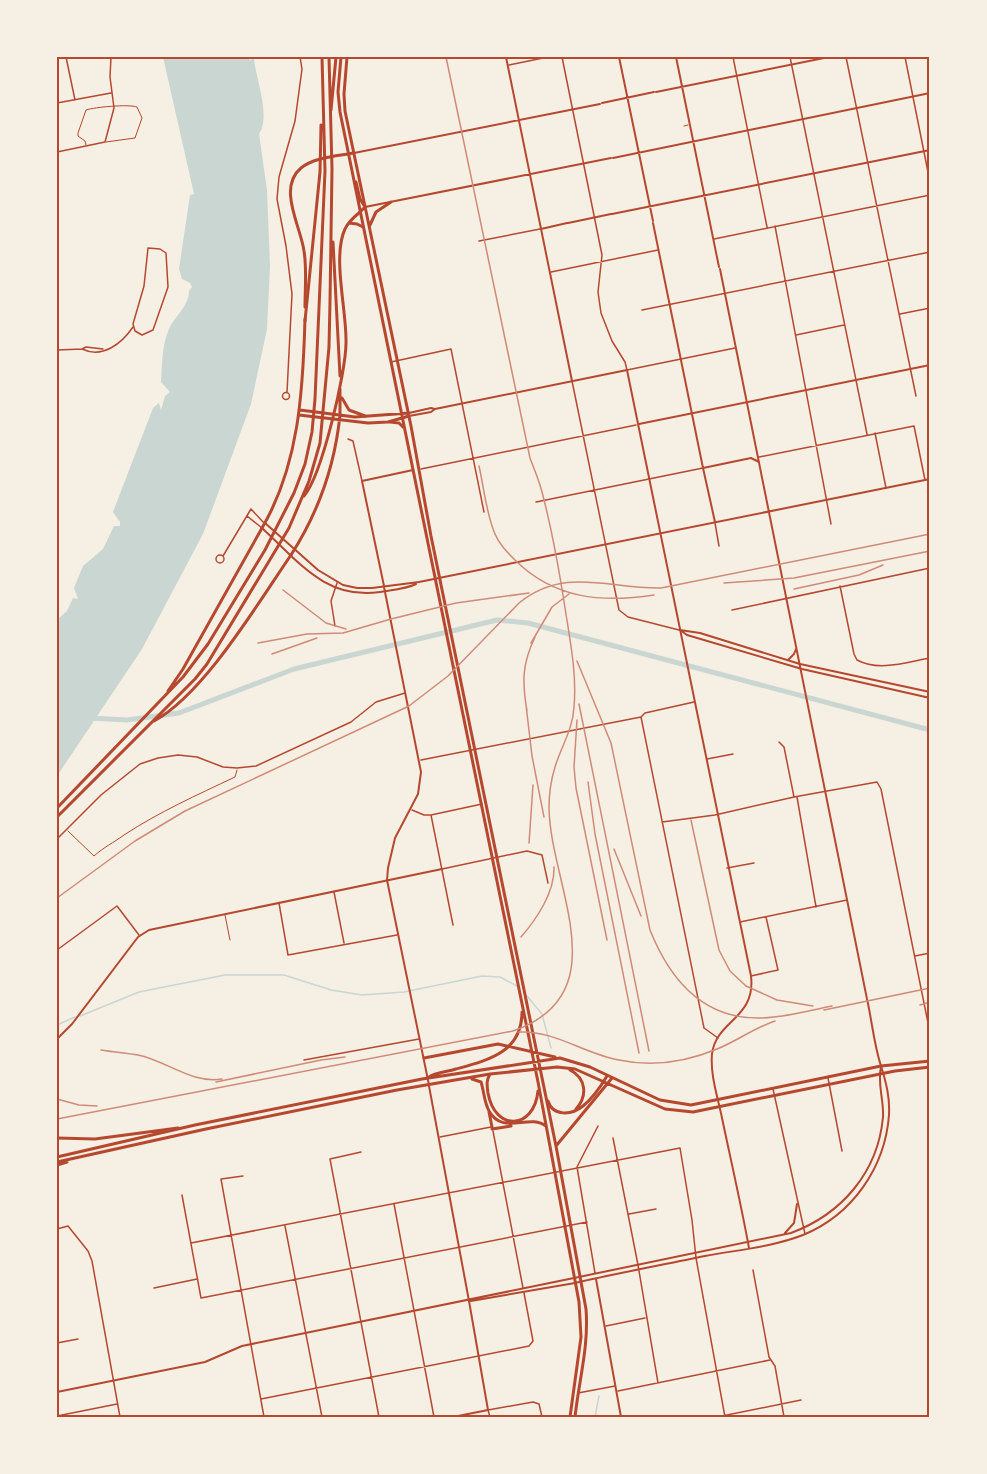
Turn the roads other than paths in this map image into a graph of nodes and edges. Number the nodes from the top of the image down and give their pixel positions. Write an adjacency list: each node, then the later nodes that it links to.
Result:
1 (66, 57): 27 (street)
2 (111, 57): 23 (street)
3 (300, 57): 106 (street)
4 (329, 57): 34 (main road)
5 (336, 57): 34 (main road)
6 (341, 57): 52 (main road)
7 (347, 57): 51 (main road)
8 (506, 57): 20 (main road)
9 (548, 57): 20 (street)
10 (562, 57): 31 (street)
11 (619, 57): 26 (main road)
12 (676, 57): 22 (main road)
13 (733, 57): 21 (street)
14 (790, 57): 19 (street)
15 (829, 57): 19 (main road)
16 (846, 57): 30 (street)
17 (905, 57): 25 (street)
18 (321, 58): 55 (main road)
19 (792, 64): 21 (main road); 33 (street)
20 (508, 65): 35 (main road)
21 (737, 76): 22 (main road); 41 (street)
22 (682, 87): 26 (main road); 32 (main road)
23 (112, 93): 27 (street); 29 (street)
24 (930, 93): 25 (main road)
25 (912, 97): 30 (main road); 48 (street)
26 (628, 98): 31 (main road); 40 (main road)
27 (75, 100): 28 (street)
28 (57, 103)
29 (114, 108): 45 (street); 45 (lane); 46 (lane)
30 (856, 108): 33 (main road); 53 (street)
31 (573, 109): 35 (main road); 54 (street)
32 (689, 119): 36 (lane); 37 (main road)
33 (803, 119): 41 (main road); 56 (street)
34 (330, 120): 68 (main road)
35 (519, 120): 51 (main road); 57 (main road)
36 (684, 120)
37 (690, 124): 38 (lane); 44 (main road)
38 (684, 126)
39 (639, 129): 40 (lane)
40 (634, 130): 43 (main road)
41 (748, 130): 44 (main road); 60 (street)
42 (640, 134): 43 (lane)
43 (635, 135): 50 (main road)
44 (693, 141): 50 (main road); 61 (main road)
45 (105, 142): 46 (street)
46 (86, 146): 49 (street)
47 (930, 150): 48 (main road)
48 (924, 151): 53 (main road); 59 (street)
49 (57, 152)
50 (639, 152): 54 (main road); 64 (main road)
51 (354, 153): 52 (main road); 66 (main road)
52 (349, 154): 58 (main road); 91 (main road)
53 (868, 162): 56 (main road); 65 (street)
54 (584, 164): 57 (main road); 70 (street)
55 (322, 171): 91 (main road); 176 (main road)
56 (813, 173): 60 (main road); 69 (street)
57 (530, 174): 63 (main road); 75 (main road)
58 (354, 178): 66 (main road); 67 (main road)
59 (930, 182)
60 (759, 184): 61 (main road); 74 (street)
61 (704, 195): 64 (main road); 77 (main road)
62 (930, 195): 65 (street)
63 (391, 202): 66 (main road); 76 (main road)
64 (650, 206): 70 (main road); 79 (main road)
65 (877, 206): 69 (street); 81 (street)
66 (365, 207): 67 (main road); 76 (main road)
67 (360, 212): 71 (main road); 73 (main road)
68 (332, 213): 107 (main road); 142 (main road)
69 (822, 217): 72 (street); 83 (street)
70 (594, 218): 75 (main road); 82 (street)
71 (349, 224): 73 (main road); 142 (main road)
72 (775, 226): 74 (street); 85 (street)
73 (363, 227): 99 (main road)
74 (767, 227): 77 (street)
75 (541, 229): 78 (street); 84 (main road)
76 (370, 230): 98 (main road)
77 (713, 239): 86 (main road)
78 (479, 241)
79 (659, 250): 82 (street); 87 (main road)
80 (930, 252): 81 (street)
81 (889, 260): 83 (street); 90 (street)
82 (602, 261): 84 (street); 102 (street)
83 (833, 271): 85 (street); 92 (street)
84 (550, 272): 104 (main road)
85 (785, 281): 86 (street); 94 (street)
86 (724, 293): 87 (street); 95 (main road)
87 (670, 305): 89 (street); 97 (main road)
88 (930, 308): 90 (street)
89 (642, 310)
90 (900, 314): 101 (street)
91 (305, 321): 111 (main road)
92 (844, 325): 94 (street); 103 (street)
93 (133, 326): 93 (street); 96 (street)
94 (795, 335): 105 (street)
95 (735, 348): 97 (street); 109 (main road)
96 (57, 350)
97 (681, 359): 102 (street); 112 (main road)
98 (397, 361): 99 (street); 110 (street); 115 (main road)
99 (391, 362): 117 (main road)
100 (930, 365): 101 (main road)
101 (911, 369): 103 (main road); 108 (street)
102 (627, 370): 104 (main road); 120 (main road)
103 (855, 380): 105 (main road); 123 (street)
104 (572, 381): 110 (main road); 124 (street)
105 (806, 390): 109 (main road); 126 (street)
106 (287, 392)
107 (341, 396): 114 (main road); 116 (main road)
108 (916, 396)
109 (746, 402): 112 (main road); 127 (main road)
110 (462, 404): 115 (main road); 128 (street)
111 (300, 410): 113 (main road); 114 (main road)
112 (692, 413): 120 (main road); 132 (main road)
113 (299, 415): 118 (main road); 147 (main road)
114 (340, 415): 116 (main road); 118 (main road)
115 (409, 415): 117 (main road); 133 (main road)
116 (365, 416): 117 (main road)
117 (402, 416): 119 (main road); 121 (main road)
118 (339, 420): 119 (main road); 153 (main road)
119 (388, 422): 121 (main road)
120 (638, 424): 124 (street); 135 (main road)
121 (405, 430): 134 (main road)
122 (875, 433): 123 (street); 137 (street); 139 (street)
123 (867, 434): 126 (street)
124 (583, 435): 128 (street); 140 (street)
125 (348, 439): 138 (street)
126 (816, 445): 129 (street); 141 (street)
127 (757, 450): 129 (main road); 130 (main road)
128 (472, 457): 133 (street); 144 (street)
129 (758, 457): 131 (main road)
130 (751, 458): 131 (main road); 132 (main road)
131 (759, 462): 167 (main road)
132 (703, 468): 135 (street); 146 (main road)
133 (420, 469): 151 (main road)
134 (413, 470): 138 (main road); 151 (main road)
135 (649, 479): 140 (street); 150 (main road)
136 (930, 479): 137 (main road)
137 (926, 480): 139 (main road)
138 (362, 481): 161 (main road)
139 (886, 488): 141 (main road)
140 (595, 490): 143 (street); 166 (street)
141 (826, 499): 146 (main road); 148 (street)
142 (302, 500): 178 (main road)
143 (536, 502)
144 (484, 512)
145 (247, 516): 147 (street); 149 (street); 155 (street)
146 (715, 522): 150 (main road); 152 (street)
147 (265, 523): 149 (main road); 153 (main road)
148 (831, 524)
149 (262, 528): 154 (main road); 176 (main road)
150 (660, 534): 158 (main road); 166 (main road)
151 (429, 537): 216 (main road); 241 (main road)
152 (719, 546)
153 (295, 549): 154 (main road); 159 (main road)
154 (291, 555): 162 (main road); 178 (main road)
155 (223, 556)
156 (929, 568): 157 (street); 160 (street)
157 (930, 580)
158 (419, 582): 161 (main road); 163 (main road)
159 (337, 583): 161 (main road); 162 (street)
160 (840, 586): 164 (street); 168 (street)
161 (384, 587): 163 (main road)
162 (335, 589): 163 (main road); 165 (street)
163 (385, 592): 173 (main road)
164 (732, 610)
165 (335, 626)
166 (680, 630): 169 (main road); 171 (main road); 175 (main road)
167 (797, 646): 169 (main road); 170 (main road)
168 (930, 657)
169 (788, 660): 170 (main road)
170 (800, 664): 171 (main road); 172 (main road)
171 (801, 669): 174 (main road); 184 (main road)
172 (930, 692)
173 (406, 693): 181 (main road); 183 (street)
174 (930, 698)
175 (694, 702): 177 (street); 182 (main road)
176 (149, 713): 187 (main road)
177 (641, 717): 181 (street); 192 (street)
178 (150, 723): 191 (main road)
179 (778, 742): 185 (street)
180 (733, 754): 182 (street)
181 (420, 760): 188 (main road)
182 (706, 760): 189 (main road)
183 (237, 768): 193 (street); 193 (lane)
184 (826, 792): 185 (street); 201 (main road); 214 (street)
185 (796, 797): 189 (street); 203 (street)
186 (489, 803): 190 (street)
187 (57, 808)
188 (411, 810): 190 (street); 198 (main road)
189 (717, 814): 192 (street); 196 (main road)
190 (431, 815): 197 (street)
191 (57, 818)
192 (662, 822): 220 (street)
193 (67, 829): 194 (street)
194 (57, 839)
195 (754, 863): 196 (street)
196 (727, 868): 206 (main road)
197 (441, 869): 198 (main road); 199 (street); 207 (street)
198 (387, 880): 200 (main road); 208 (main road)
199 (548, 883)
200 (334, 891): 202 (main road); 211 (street)
201 (847, 900): 203 (street); 227 (main road)
202 (279, 903): 204 (main road); 211 (street)
203 (816, 907): 205 (street)
204 (224, 914): 209 (main road); 210 (lane)
205 (766, 917): 206 (street); 215 (street)
206 (740, 922): 215 (main road)
207 (453, 925)
208 (398, 935): 211 (street); 221 (main road)
209 (140, 936): 212 (street); 222 (main road)
210 (230, 940)
211 (344, 945)
212 (57, 950)
213 (930, 953): 214 (street)
214 (914, 956): 218 (street)
215 (751, 976): 220 (main road)
216 (520, 994): 237 (main road); 241 (main road)
217 (930, 1010): 218 (street)
218 (926, 1011): 219 (street)
219 (930, 1033)
220 (718, 1038): 246 (main road)
221 (420, 1039): 223 (main road); 225 (street)
222 (57, 1040)
223 (424, 1058): 224 (main road); 237 (main road)
224 (560, 1058): 230 (main road); 235 (main road)
225 (304, 1060)
226 (930, 1061): 227 (main road)
227 (881, 1066): 231 (main road); 233 (main road); 236 (main road)
228 (563, 1067): 232 (main road); 240 (main road); 249 (main road)
229 (930, 1067): 231 (main road)
230 (487, 1069): 234 (main road); 237 (main road)
231 (885, 1073): 233 (main road); 284 (main road)
232 (490, 1074): 234 (main road); 241 (main road)
233 (879, 1074): 242 (main road); 282 (main road)
234 (485, 1075): 238 (main road); 239 (main road)
235 (609, 1077): 240 (main road); 246 (main road)
236 (828, 1077): 242 (street); 244 (main road)
237 (427, 1078): 243 (main road); 251 (main road)
238 (464, 1078): 239 (main road); 243 (main road)
239 (482, 1082): 248 (main road)
240 (606, 1082): 247 (main road); 249 (main road); 258 (main road)
241 (540, 1083): 249 (main road); 252 (main road); 258 (main road)
242 (830, 1084): 245 (main road); 259 (street)
243 (429, 1085): 255 (main road); 265 (main road)
244 (773, 1088): 245 (street); 246 (main road)
245 (774, 1095): 247 (main road); 274 (street)
246 (719, 1100): 247 (main road)
247 (720, 1107): 288 (main road)
248 (489, 1110): 250 (main road); 254 (main road)
249 (573, 1112)
250 (514, 1124): 252 (main road); 254 (main road)
251 (195, 1125): 256 (main road); 261 (main road)
252 (546, 1126): 268 (main road)
253 (598, 1126): 266 (street)
254 (492, 1128): 255 (street); 270 (street)
255 (438, 1137): 271 (main road)
256 (57, 1138)
257 (613, 1138): 264 (street)
258 (556, 1146): 267 (main road)
259 (842, 1151)
260 (361, 1152): 262 (street)
261 (57, 1157)
262 (330, 1159): 263 (street); 276 (street)
263 (325, 1160)
264 (617, 1160): 266 (street); 277 (street); 292 (street)
265 (57, 1163)
266 (577, 1167): 267 (street); 278 (street)
267 (560, 1170): 268 (street); 280 (main road)
268 (555, 1171): 270 (street); 281 (main road)
269 (243, 1176): 285 (street)
270 (502, 1182): 271 (street); 287 (street)
271 (448, 1192): 273 (street); 290 (main road)
272 (182, 1195): 289 (street)
273 (394, 1203): 276 (street); 293 (street)
274 (796, 1204): 282 (street); 286 (main road)
275 (656, 1209): 277 (street)
276 (340, 1214): 279 (street); 296 (street)
277 (628, 1214): 295 (street)
278 (587, 1222): 280 (street); 299 (street)
279 (285, 1225): 285 (street); 303 (street)
280 (570, 1225): 281 (street); 301 (main road)
281 (565, 1226): 287 (street); 304 (main road)
282 (802, 1228): 284 (street); 286 (main road)
283 (57, 1229): 323 (street)
284 (805, 1234): 291 (main road)
285 (231, 1235): 289 (street); 307 (street)
286 (782, 1235): 288 (main road)
287 (513, 1237): 290 (street); 306 (street)
288 (748, 1242): 291 (main road); 292 (main road)
289 (191, 1243): 300 (street)
290 (459, 1247): 293 (street); 309 (main road)
291 (749, 1248): 294 (main road)
292 (695, 1253): 294 (street); 295 (main road)
293 (405, 1258): 296 (street); 310 (street)
294 (696, 1258): 297 (main road); 321 (street)
295 (638, 1265): 297 (street); 299 (main road)
296 (350, 1269): 303 (street); 312 (street)
297 (637, 1270): 302 (main road); 311 (street)
298 (753, 1270): 319 (street)
299 (595, 1274): 301 (main road)
300 (198, 1279): 305 (street); 307 (street)
301 (580, 1279): 302 (main road); 304 (main road); 329 (main road)
302 (596, 1279): 313 (main road)
303 (296, 1280): 307 (street); 314 (street)
304 (575, 1281): 306 (main road); 308 (main road); 330 (main road)
305 (154, 1288)
306 (523, 1289): 308 (street); 309 (main road)
307 (241, 1290): 317 (street)
308 (524, 1293): 309 (main road); 318 (street)
309 (469, 1301): 310 (main road); 318 (main road)
310 (414, 1312): 312 (main road); 320 (street)
311 (646, 1318): 313 (street); 324 (street)
312 (360, 1322): 314 (main road); 322 (street)
313 (604, 1326): 325 (main road)
314 (306, 1333): 317 (main road); 326 (street)
315 (78, 1339): 316 (street)
316 (57, 1343)
317 (252, 1344): 323 (main road); 331 (street)
318 (478, 1356): 320 (street); 335 (main road)
319 (770, 1360): 321 (street); 334 (street)
320 (425, 1367): 322 (street); 342 (street)
321 (716, 1371): 324 (street); 337 (street)
322 (370, 1378): 326 (street); 341 (street)
323 (114, 1381): 328 (main road); 333 (street)
324 (658, 1383): 327 (street)
325 (616, 1386): 327 (main road); 329 (street)
326 (316, 1388): 331 (street); 340 (street)
327 (617, 1391): 348 (main road)
328 (57, 1392)
329 (578, 1393): 330 (street); 347 (main road)
330 (572, 1394): 346 (main road)
331 (261, 1399): 339 (street)
332 (801, 1400): 334 (street)
333 (118, 1403): 336 (street); 338 (street)
334 (782, 1404): 337 (street); 350 (street)
335 (488, 1410): 343 (main road); 344 (street); 345 (street)
336 (57, 1416)
337 (725, 1416): 349 (street)
338 (120, 1417)
339 (264, 1417)
340 (322, 1417)
341 (378, 1417)
342 (434, 1417)
343 (453, 1417)
344 (490, 1417)
345 (542, 1417)
346 (570, 1417)
347 (575, 1417)
348 (621, 1417)
349 (717, 1417)
350 (784, 1417)

